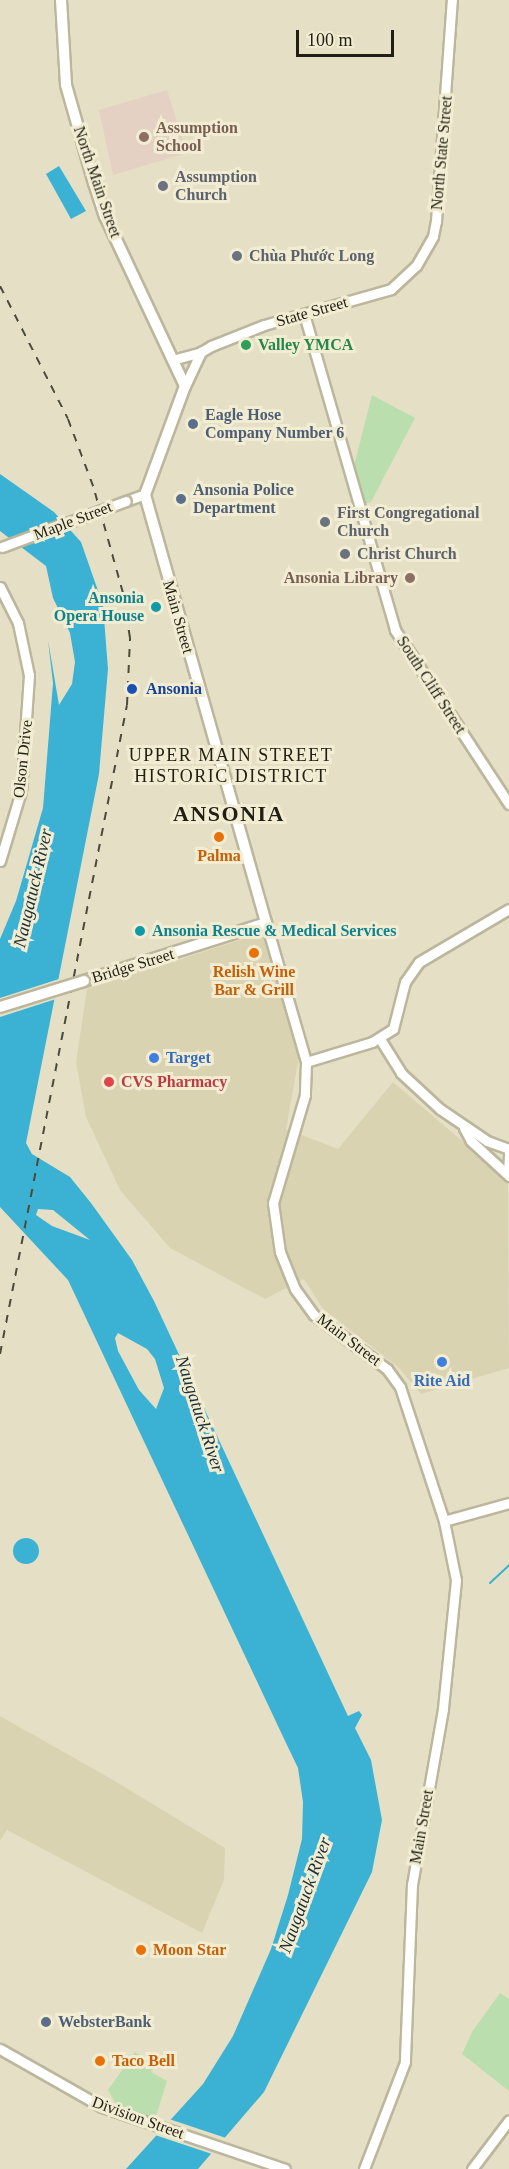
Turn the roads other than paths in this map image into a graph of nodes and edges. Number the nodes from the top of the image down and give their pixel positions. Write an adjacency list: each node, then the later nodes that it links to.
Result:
1 (61, 0): 6 (main road, North Main Street)
2 (452, 0): 3 (main road, North State Street)
3 (391, 290): 4 (main road, State Street)
4 (304, 314): 5 (main road, State Street); 11 (main road, South Cliff Street)
5 (201, 352): 6 (main road, State Street); 7 (main road)
6 (172, 360): 7 (main road, North Main Street)
7 (184, 386): 8 (main road)
8 (145, 494): 9 (main road, Maple Street, bridge); 14 (main road, Main Street)
9 (1, 547)
10 (0, 587): 12 (main road, Olson Drive)
11 (509, 804)
12 (0, 861)
13 (509, 909): 16 (main road)
14 (266, 923): 15 (main road, Bridge Street, bridge); 17 (main road, Main Street)
15 (0, 1007)
16 (380, 1039): 17 (main road); 18 (main road)
17 (306, 1062): 22 (main road, Main Street)
18 (463, 1126): 19 (main road); 20 (main road)
19 (509, 1151): 20 (main road)
20 (508, 1175)
21 (509, 1503): 22 (main road)
22 (444, 1521): 26 (main road, Main Street)
23 (0, 2049): 25 (main road, Division Street)
24 (509, 2120): 27 (main road)
25 (281, 2168)
26 (364, 2169)
27 (472, 2169)

